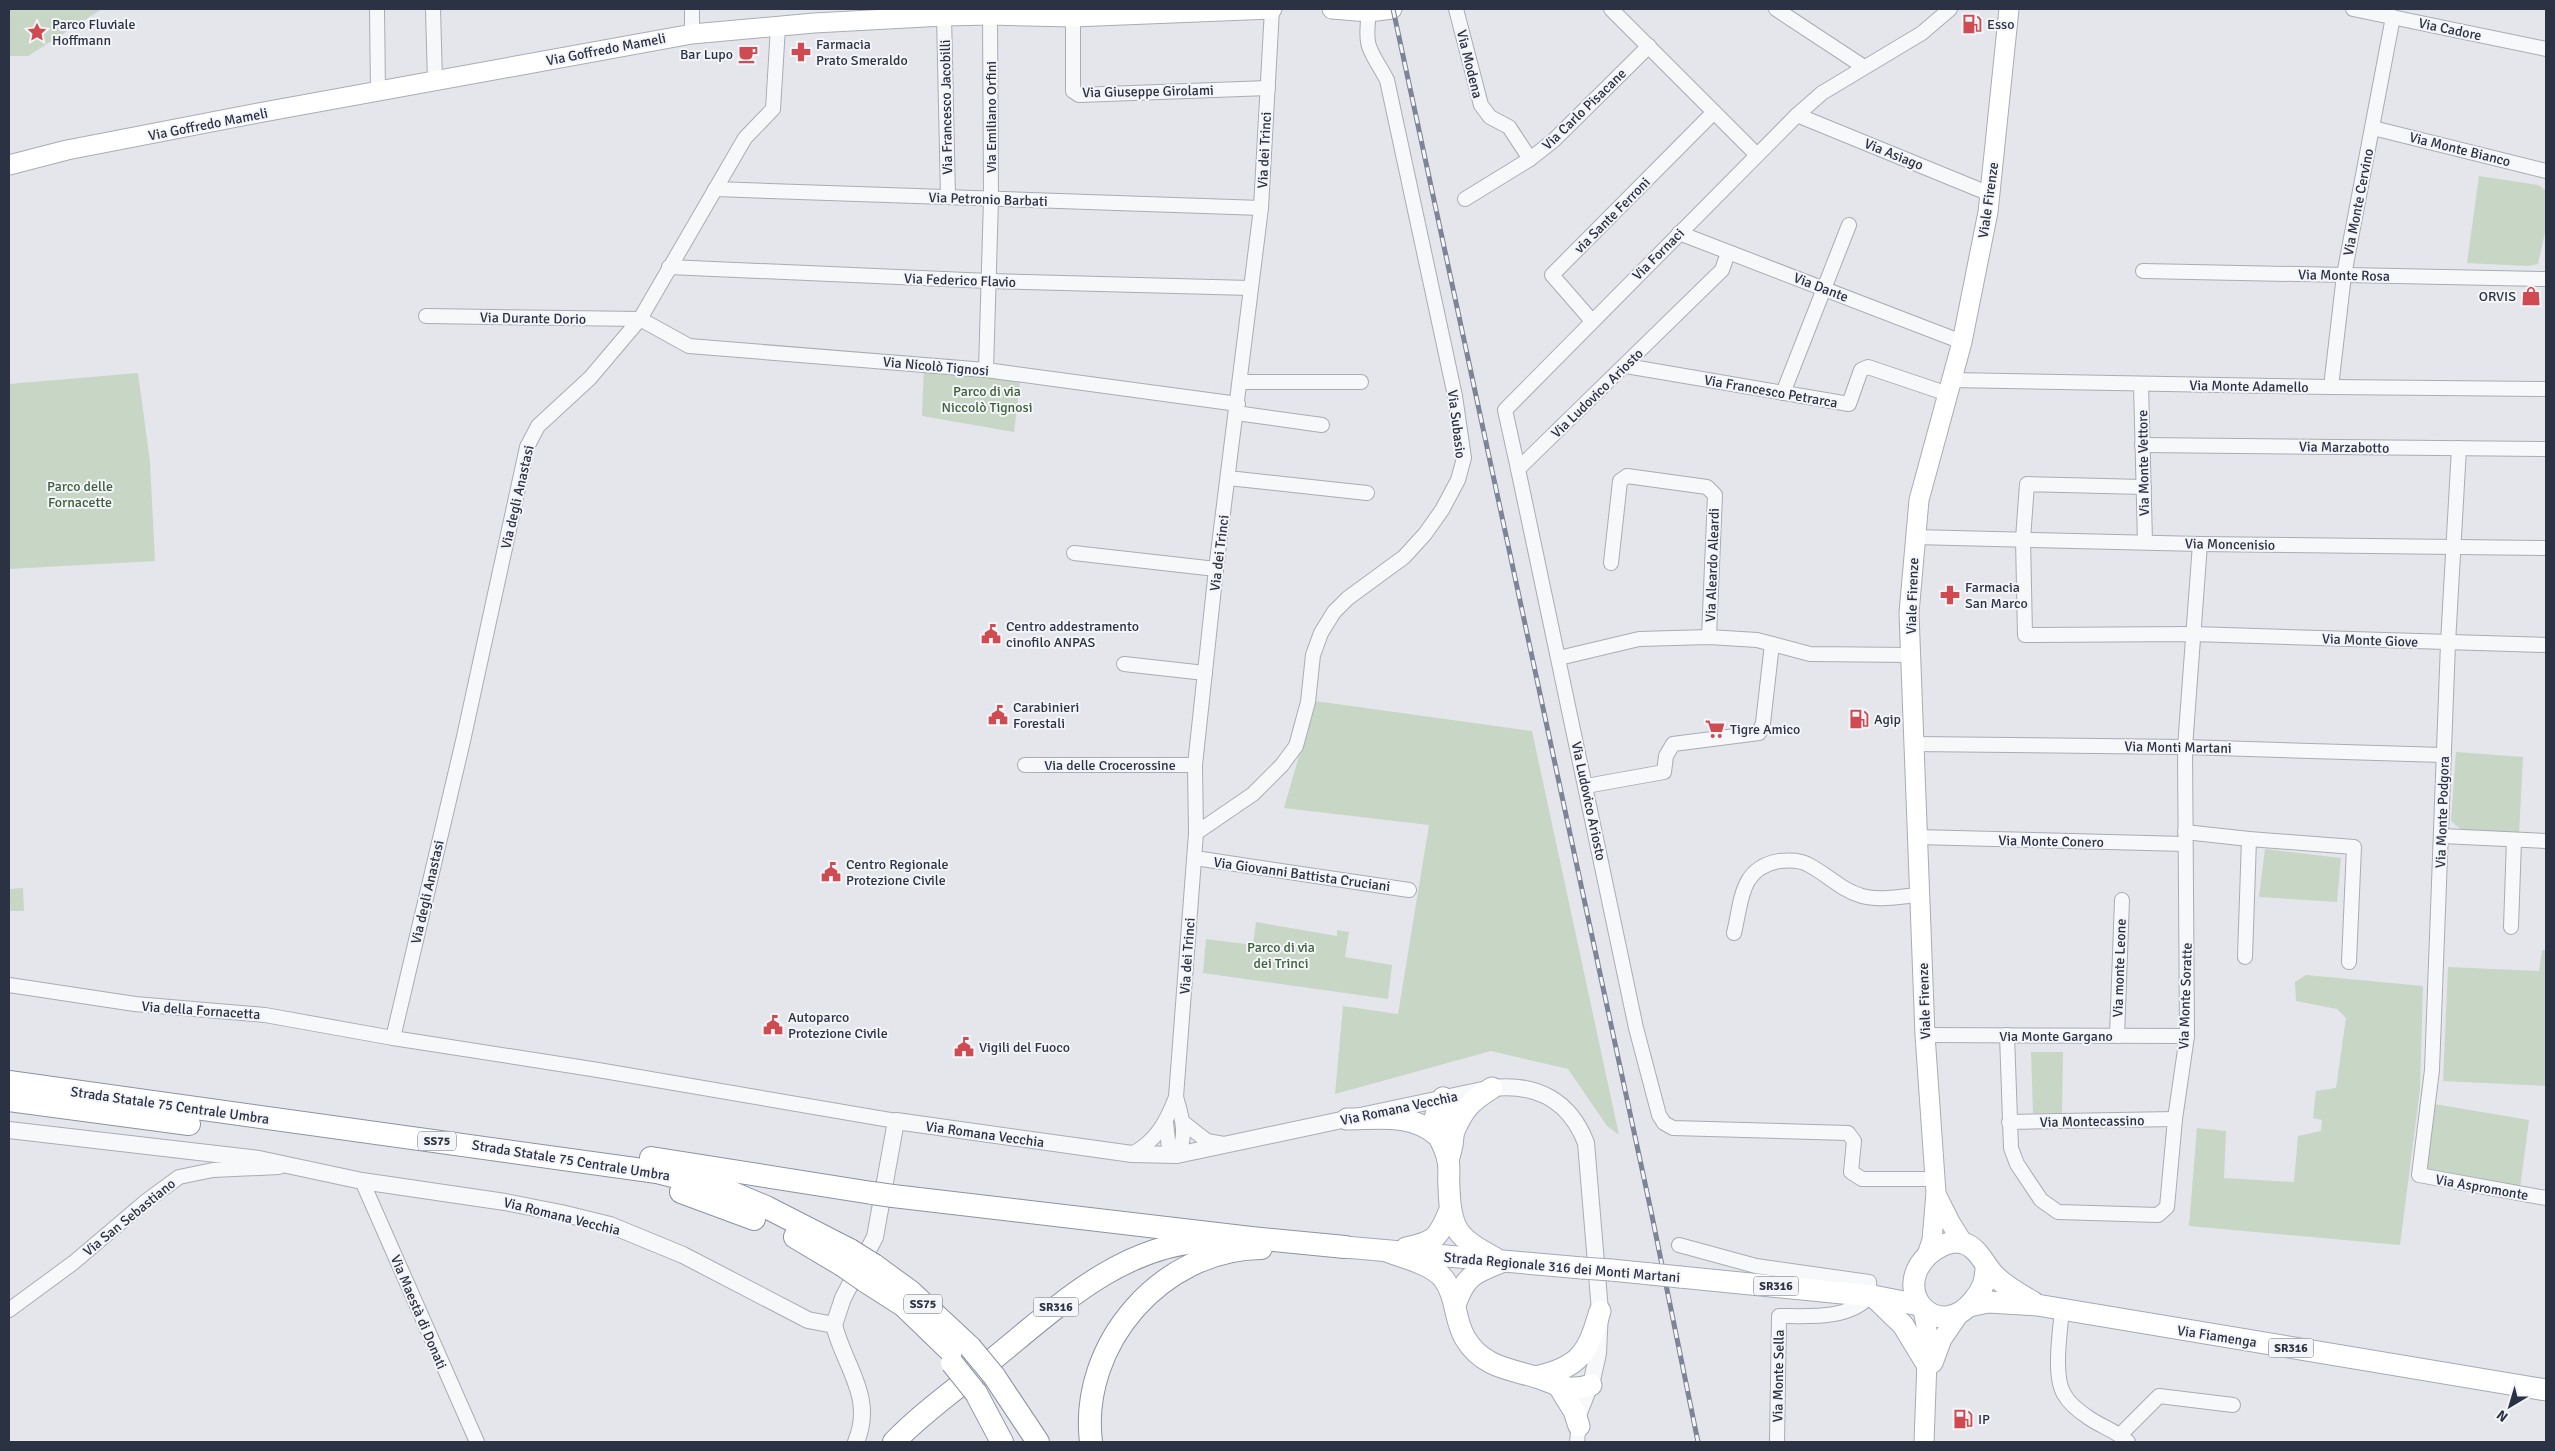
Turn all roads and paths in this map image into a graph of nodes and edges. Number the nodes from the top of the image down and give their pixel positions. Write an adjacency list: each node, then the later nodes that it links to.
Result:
1 (377, 9): 27 (street)
2 (433, 9): 25 (street)
3 (692, 9): 21 (street)
4 (1272, 9): 13 (main road, Via Goffredo Mameli); 26 (street, Via dei Trinci)
5 (1332, 9): 14 (main road)
6 (1392, 9): 14 (main road)
7 (1456, 9): 32 (street, Via Modena)
8 (1611, 9): 22 (street)
9 (1776, 9): 24 (street)
10 (1950, 9): 24 (street, Via Fornaci)
11 (2009, 9): 36 (main road, Viale Firenze)
12 (2353, 9): 19 (street, Via Cadore)
13 (1129, 12): 18 (main road, Via Goffredo Mameli)
14 (1369, 12): 97 (street, Via Subasio)
15 (990, 15): 17 (main road, Via Goffredo Mameli); 18 (main road, Via Goffredo Mameli); 38 (street, Via Emiliano Orfini)
16 (814, 16): 17 (main road, Via Goffredo Mameli); 20 (main road, Via Goffredo Mameli)
17 (944, 16): 37 (street, Via Francesco Jacobilli)
18 (1073, 17): 26 (street, Via Giuseppe Girolami)
19 (2393, 17): 23 (street, Via Cadore); 30 (street, Via Monte Cervino)
20 (778, 27): 21 (main road, Via Goffredo Mameli); 35 (street, Via degli Anastasi)
21 (692, 34): 25 (main road, Via Goffredo Mameli)
22 (1649, 46): 28 (street); 32 (street, Via Carlo Pisacane)
23 (2546, 49)
24 (1864, 66): 29 (street, Via Fornaci)
25 (435, 82): 27 (main road, Via Goffredo Mameli)
26 (1268, 88): 40 (street, Via dei Trinci)
27 (378, 93): 33 (main road, Via Goffredo Mameli)
28 (1714, 112): 31 (street); 53 (street, via Sante Ferroni)
29 (1797, 115): 31 (street, Via Fornaci); 36 (street, Via Asiago)
30 (2373, 128): 34 (street, Via Monte Bianco); 46 (street, Via Monte Cervino)
31 (1757, 155): 42 (street, Via Fornaci)
32 (1530, 159): 39 (street, Via Carlo Pisacane)
33 (9, 165)
34 (2546, 171)
35 (715, 189): 37 (street, Via Petronio Barbati); 44 (street, Via degli Anastasi)
36 (1990, 194): 54 (main road, Viale Firenze)
37 (948, 197): 38 (street, Via Petronio Barbati)
38 (991, 199): 40 (street, Via Petronio Barbati); 48 (street, Via Emiliano Orfini)
39 (1465, 199)
40 (1261, 208): 49 (street, Via dei Trinci)
41 (1849, 225): 50 (street)
42 (1680, 233): 43 (street, Via Dante); 53 (street, Via Fornaci)
43 (1728, 253): 50 (street, Via Dante); 55 (street, Via Ludovico Ariosto)
44 (669, 267): 48 (street, Via Federico Flavio); 52 (street, Via degli Anastasi)
45 (2143, 271): 46 (street, Via Monte Rosa)
46 (2344, 275): 47 (street, Via Monte Rosa); 61 (street, Via Monte Cervino)
47 (2546, 279)
48 (988, 281): 49 (street, Via Federico Flavio); 56 (street, Via Emiliano Orfini)
49 (1250, 288): 57 (street, Via dei Trinci)
50 (1824, 288): 54 (street, Via Dante); 63 (street)
51 (426, 316): 52 (street, Via Durante Dorio)
52 (640, 319): 56 (street, Via Nicolò Tignosi); 117 (street, Via degli Anastasi)
53 (1592, 321): 69 (street, Via Fornaci)
54 (1962, 342): 60 (main road, Viale Firenze)
55 (1626, 366): 63 (street, Via Francesco Petrarca); 69 (street, Via Ludovico Ariosto)
56 (986, 370): 64 (street, Via Nicolò Tignosi)
57 (1240, 382): 58 (street); 64 (street, Via dei Trinci)
58 (1361, 382)
59 (2141, 384): 60 (street, Via Monte Adamello); 61 (street, Via Monte Adamello); 66 (street, Via Monte Vettore)
60 (1950, 387): 63 (street, Via Francesco Petrarca); 73 (main road, Viale Firenze)
61 (2331, 387): 62 (street, Via Monte Adamello)
62 (2546, 388)
63 (1783, 393)
64 (1237, 409): 65 (street, Via Nicolò Tignosi); 70 (street, Via dei Trinci)
65 (1322, 425)
66 (2142, 445): 67 (street, Via Marzabotto); 71 (street, Via Monte Vettore)
67 (2459, 448): 68 (street, Via Marzabotto); 77 (street, Via Monte Podgora)
68 (2546, 449)
69 (1518, 469): 88 (street, Via Ludovico Ariosto)
70 (1228, 478): 72 (street); 81 (street, Via dei Trinci)
71 (2144, 487): 74 (street); 75 (street, Via Monte Vettore)
72 (1367, 493)
73 (1914, 537): 74 (street, Via Moncenisio); 87 (main road, Viale Firenze)
74 (2023, 539): 75 (street, Via Moncenisio); 82 (street, Via Monte Giove)
75 (2145, 542): 76 (street, Via Moncenisio)
76 (2200, 544): 77 (street, Via Moncenisio); 82 (street)
77 (2452, 548): 78 (street, Via Moncenisio); 84 (street, Via Monte Podgora)
78 (2546, 548)
79 (1074, 553): 81 (street)
80 (1611, 563): 83 (street, Via Aleardo Aleardi)
81 (1216, 569): 90 (street, Via dei Trinci)
82 (2193, 634): 84 (street, Via Monte Giove); 92 (street)
83 (1709, 638): 85 (street); 88 (street)
84 (2448, 643): 86 (street, Via Monte Giove); 93 (street, Via Monte Podgora)
85 (1772, 644): 87 (street); 96 (street)
86 (2546, 645)
87 (1910, 655): 91 (main road, Viale Firenze)
88 (1559, 658): 96 (street, Via Ludovico Ariosto)
89 (1124, 664): 90 (street)
90 (1204, 673): 95 (street, Via dei Trinci)
91 (1914, 744): 92 (street, Via Monti Martani); 99 (main road, Viale Firenze)
92 (2185, 747): 93 (street, Via Monti Martani); 100 (street, Via Monte Soratte)
93 (2443, 755): 98 (street, Via Monte Podgora)
94 (1025, 765): 95 (street, Via delle Crocerossine)
95 (1195, 765): 97 (street, Via dei Trinci)
96 (1586, 786): 138 (street, Via Ludovico Ariosto)
97 (1196, 832): 104 (street, Via dei Trinci)
98 (2442, 836): 102 (street); 136 (street, Via Monte Podgora)
99 (1917, 838): 100 (street, Via Monte Conero); 106 (main road, Viale Firenze)
100 (2185, 838): 101 (street); 116 (street, Via Monte Soratte)
101 (2250, 839): 110 (street); 111 (street)
102 (2514, 840): 103 (street); 108 (street)
103 (2546, 841)
104 (1195, 858): 105 (street, Via Giovanni Battista Cruciani); 120 (street, Via dei Trinci)
105 (1409, 890)
106 (1920, 895): 109 (street); 113 (main road, Viale Firenze)
107 (2122, 900): 115 (street, Via monte Leone)
108 (2511, 928)
109 (1734, 933)
110 (2245, 957)
111 (2349, 962)
112 (9, 985): 117 (street, Via della Fornacetta)
113 (1925, 1035): 114 (street, Via Monte Gargano); 138 (main road, Viale Firenze)
114 (2007, 1036): 115 (street, Via Monte Gargano); 126 (street)
115 (2116, 1036): 116 (street, Via Monte Gargano)
116 (2186, 1036): 124 (street, Via Monte Soratte)
117 (393, 1038): 125 (street, Via Romana Vecchia)
118 (9, 1082): 132 (highway, Strada Statale 75 Centrale Umbra / SS75)
119 (1492, 1088): 121 (street, Via Romana Vecchia); 130 (main road); 158 (street, Via Romana Vecchia)
120 (1176, 1097): 127 (street, Via dei Trinci); 128 (street, Via dei Trinci)
121 (1443, 1098): 123 (street, Via Romana Vecchia); 130 (main road)
122 (9, 1100): 146 (highway, Strada Statale 75 Centrale Umbra / SS75)
123 (1346, 1119): 130 (main road); 131 (street, Via Romana Vecchia)
124 (2175, 1119): 126 (street, Via Montecassino); 126 (street, Via Monte Soratte)
125 (896, 1121): 133 (street, Via Romana Vecchia); 159 (street)
126 (2009, 1122)
127 (1166, 1123): 133 (street, Via dei Trinci); 134 (street, Via dei Trinci)
128 (1184, 1123): 131 (street); 134 (street, Via dei Trinci)
129 (9, 1130): 135 (street, Via Romana Vecchia)
130 (1445, 1133): 140 (main road)
131 (1230, 1145): 134 (street, Via Romana Vecchia)
132 (537, 1153): 141 (highway, SR316); 146 (highway, Strada Statale 75 Centrale Umbra / SS75)
133 (1132, 1154): 134 (street, Via Romana Vecchia)
134 (1177, 1155)
135 (297, 1167): 137 (street, Via Romana Vecchia); 155 (street, Via San Sebastiano)
136 (2418, 1175): 139 (street, Via Aspromonte)
137 (362, 1181): 159 (street, Via Romana Vecchia); 168 (street, Via Maestà di Donati)
138 (1935, 1186): 142 (main road, Viale Firenze); 147 (main road, Viale Firenze)
139 (2546, 1198)
140 (1449, 1212): 145 (main road); 148 (main road)
141 (1251, 1238): 144 (highway, Strada Regionale 316 dei Monti Martani / SR316); 170 (highway, SR316)
142 (1963, 1243): 147 (main road, Viale Firenze / SR316); 149 (main road, Viale Firenze / SR316)
143 (1679, 1245): 151 (street)
144 (1345, 1247): 145 (main road, Strada Regionale 316 dei Monti Martani / SR316); 174 (highway, SR316)
145 (1389, 1252): 148 (main road, Strada Regionale 316 dei Monti Martani / SR316); 152 (main road)
146 (846, 1257): 162 (highway, Strada Statale 75 Centrale Umbra / SS75, bridge)
147 (1926, 1258): 150 (main road, Viale Firenze / SR316)
148 (1502, 1262): 151 (main road, Strada Regionale 316 dei Monti Martani / SR316, bridge); 152 (main road)
149 (1986, 1266): 153 (main road, Via Fiamenga / SR316); 156 (main road)
150 (1915, 1276): 151 (main road, Strada Regionale 316 dei Monti Martani / SR316); 154 (main road)
151 (1872, 1296): 154 (main road, Strada Regionale 316 dei Monti Martani / SR316); 160 (main road); 175 (street, Via Monte Sella)
152 (1455, 1304): 161 (main road)
153 (2037, 1305): 156 (main road, Via Fiamenga / SR316); 157 (main road, Via Fiamenga / SR316)
154 (1921, 1307): 156 (main road, SR316); 160 (main road)
155 (9, 1310)
156 (1964, 1310): 160 (main road)
157 (2062, 1310): 164 (main road, Via Fiamenga / SR316); 167 (street)
158 (1600, 1311): 161 (main road); 163 (street, Via Romana Vecchia)
159 (834, 1325): 169 (street)
160 (1928, 1371): 176 (main road)
161 (1550, 1378): 163 (main road); 166 (main road)
162 (985, 1385): 171 (highway); 172 (highway, Strada Statale 75 Centrale Umbra / SS75); 173 (highway, Strada Statale 75 Centrale Umbra / SS75)
163 (1591, 1385): 166 (street, Via Romana Vecchia)
164 (2546, 1390)
165 (2232, 1405): 167 (street)
166 (1578, 1434)
167 (2124, 1439)
168 (477, 1442)
169 (856, 1442)
170 (894, 1442)
171 (1002, 1442)
172 (1021, 1442)
173 (1038, 1442)
174 (1091, 1442)
175 (1777, 1442)
176 (1924, 1442)

